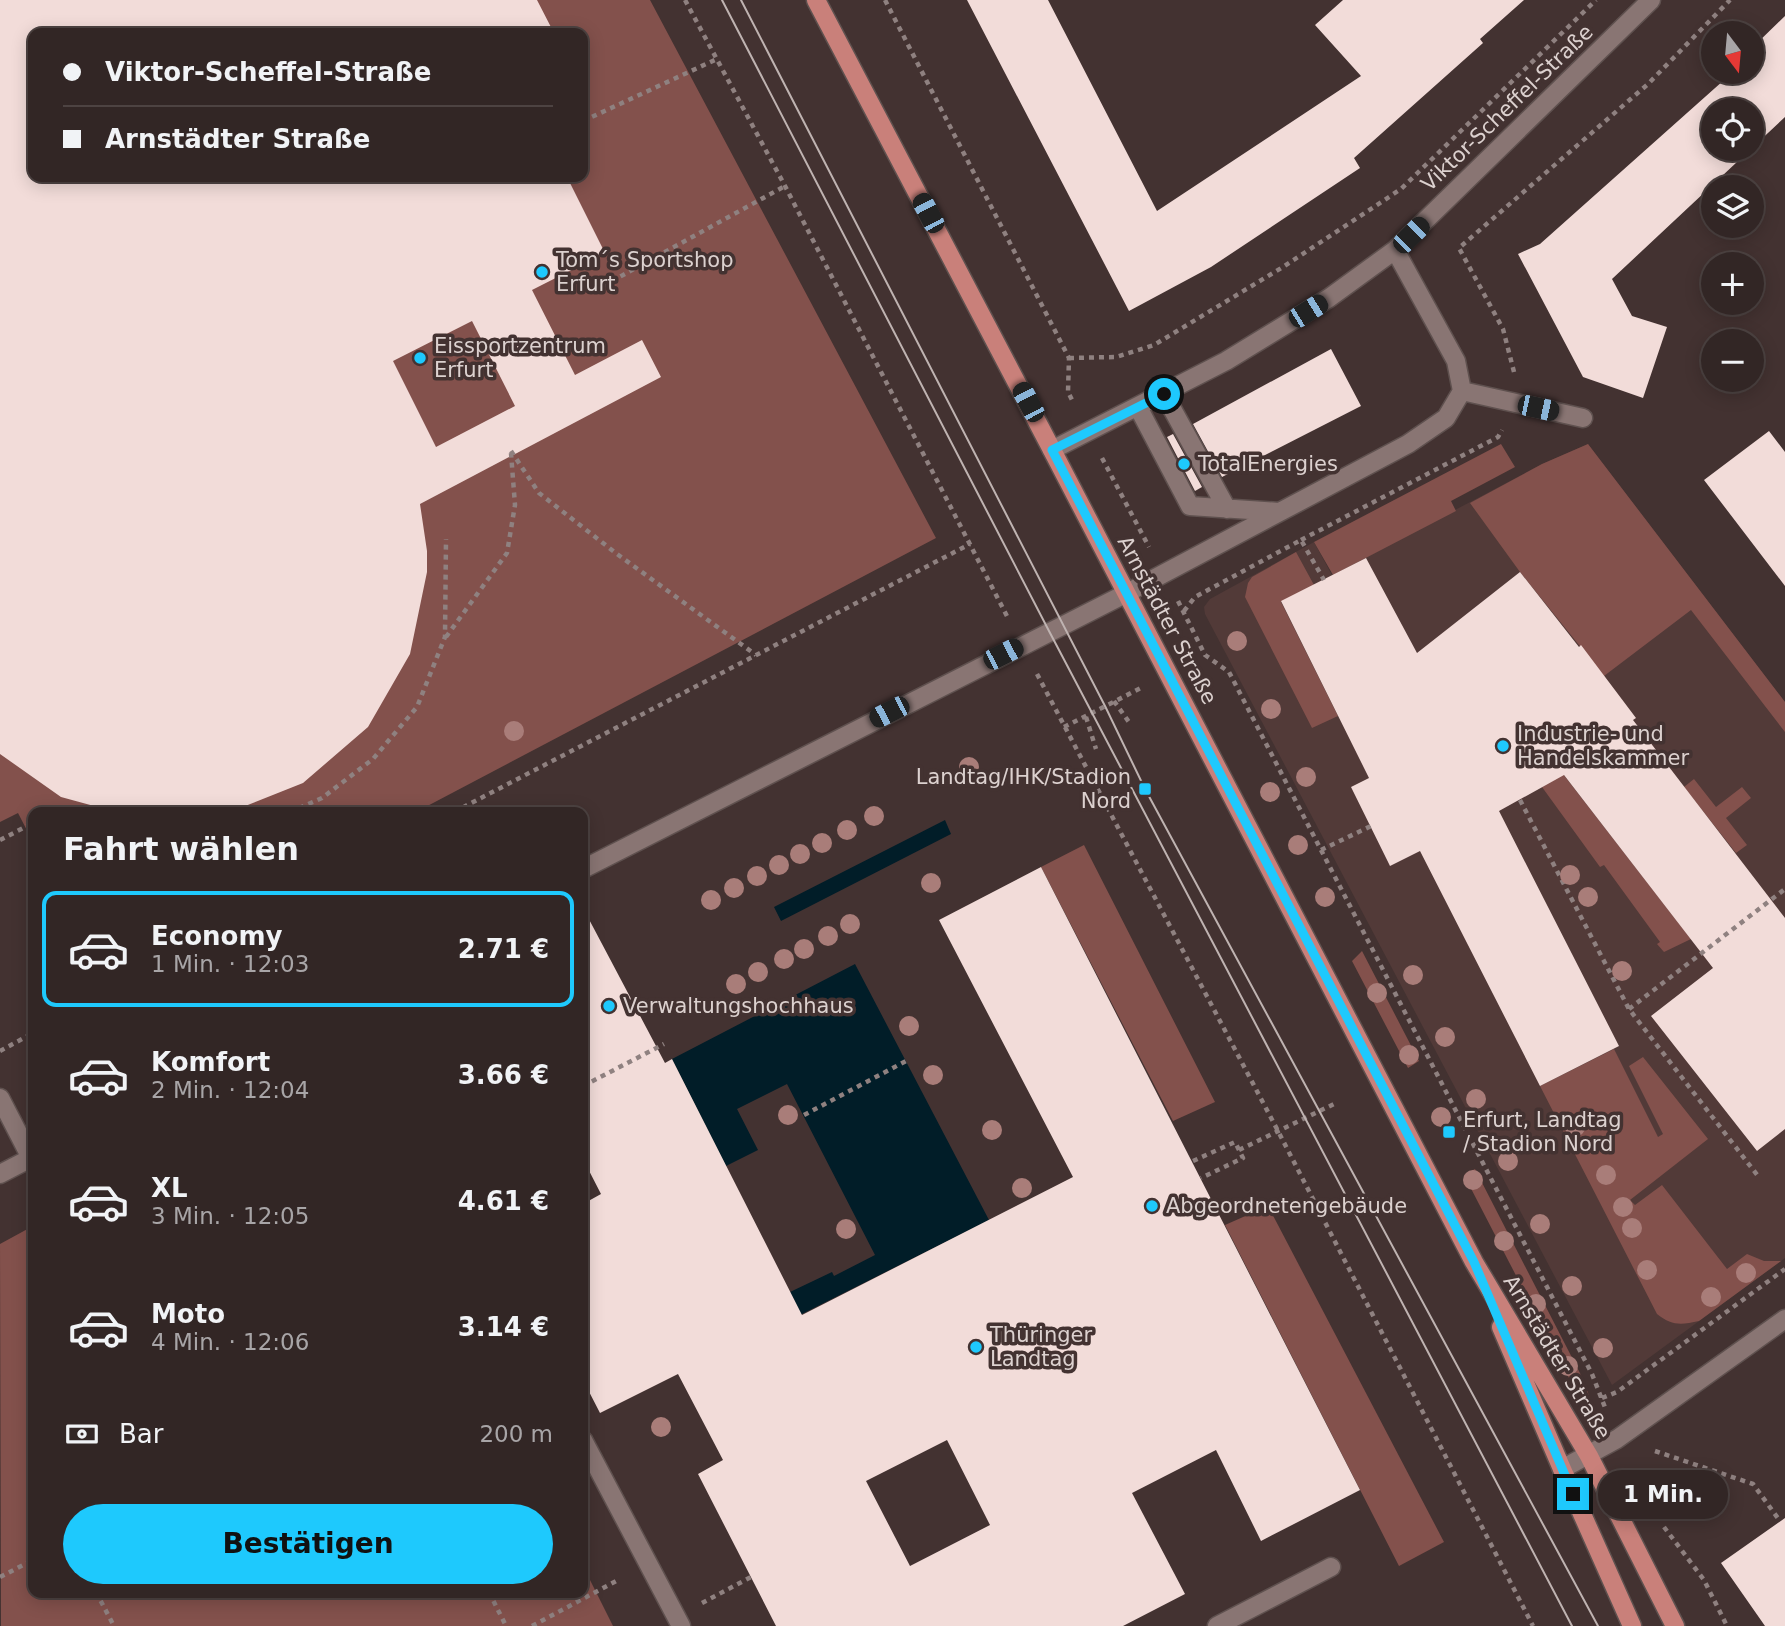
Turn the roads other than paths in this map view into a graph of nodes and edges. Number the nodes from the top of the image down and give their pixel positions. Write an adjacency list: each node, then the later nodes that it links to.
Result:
1 (816, 0): 8 (main road, Arnstädter Straße)
2 (1651, 0): 3 (street, Viktor-Scheffel-Straße)
3 (1395, 250): 4 (street); 5 (street, Viktor-Scheffel-Straße)
4 (1462, 391): 7 (street); 10 (street)
5 (1164, 394): 6 (street, Viktor-Scheffel-Straße); 9 (street)
6 (1138, 407): 8 (street, Viktor-Scheffel-Straße); 9 (street)
7 (1583, 418)
8 (1052, 450): 11 (main road, Arnstädter Straße)
9 (1227, 509): 10 (street)
10 (1279, 512): 11 (street)
11 (1127, 593): 12 (street); 17 (main road, Arnstädter Straße)
12 (588, 866)
13 (0, 1098): 14 (street)
14 (28, 1150)
15 (28, 1159): 16 (street)
16 (0, 1174)
17 (1474, 1262): 20 (main road, Arnstädter Straße); 21 (main road, Arnstädter Straße)
18 (1785, 1319): 20 (street)
19 (588, 1449): 23 (street)
20 (1588, 1456): 21 (street); 26 (main road, Arnstädter Straße)
21 (1562, 1469): 25 (main road, Arnstädter Straße)
22 (1331, 1567): 24 (street)
23 (679, 1621)
24 (1217, 1626)
25 (1632, 1626)
26 (1675, 1626)

